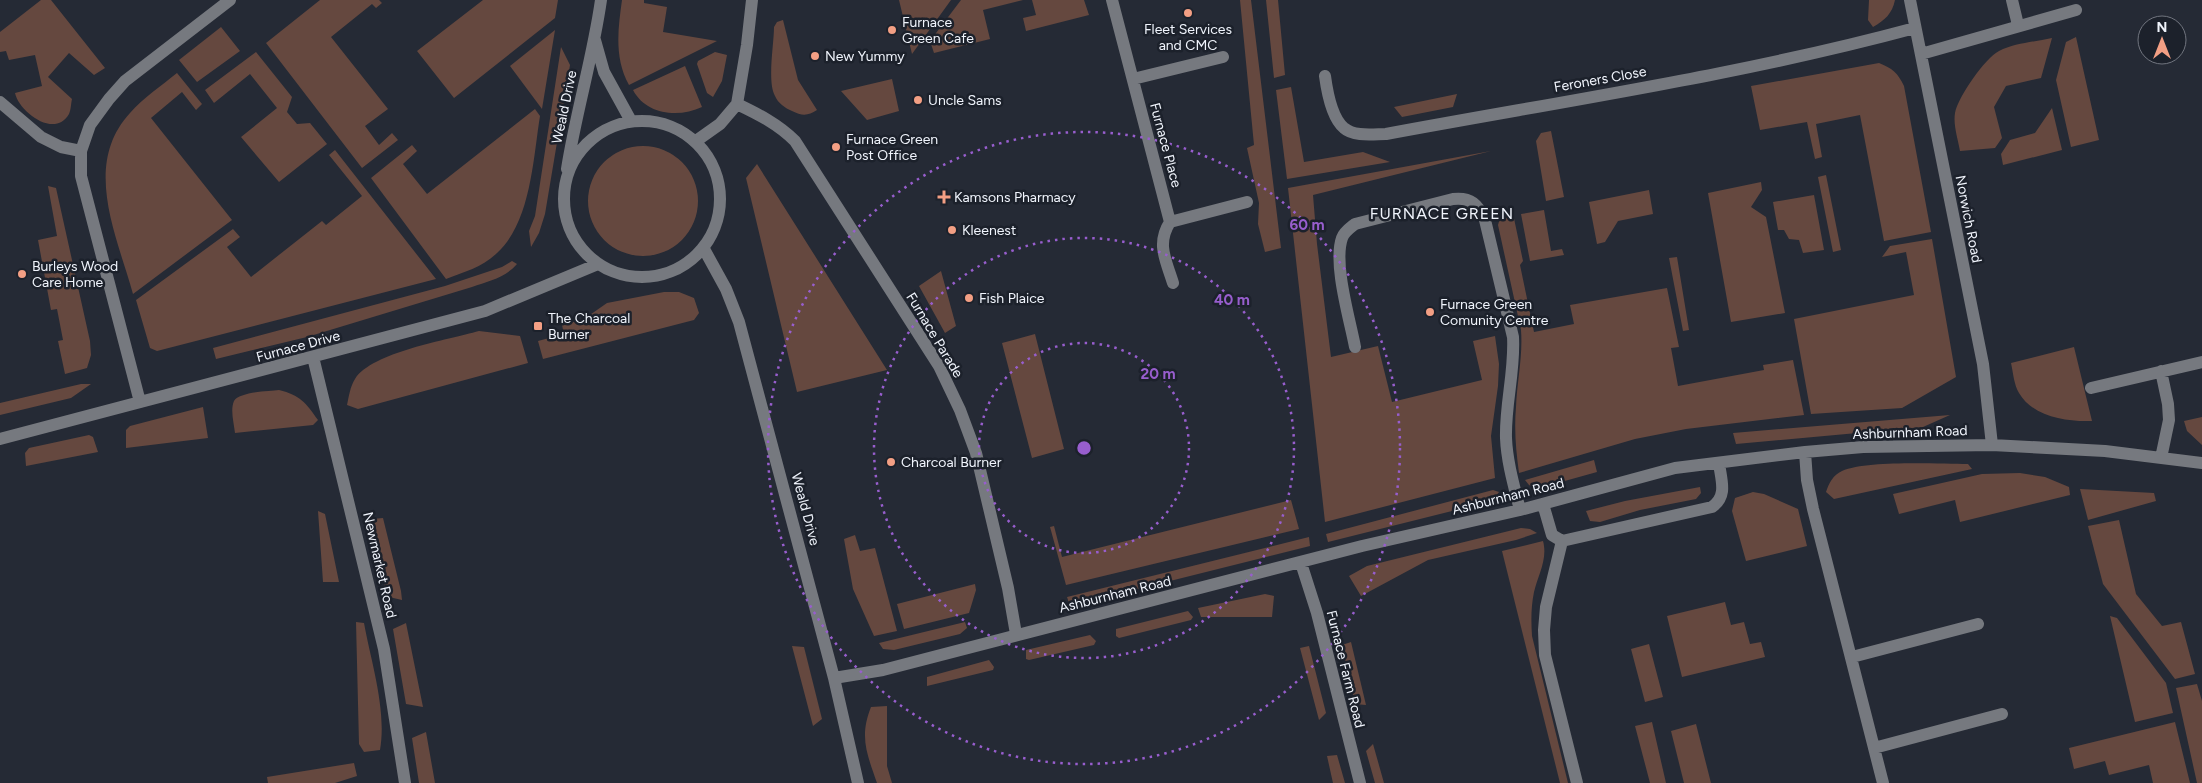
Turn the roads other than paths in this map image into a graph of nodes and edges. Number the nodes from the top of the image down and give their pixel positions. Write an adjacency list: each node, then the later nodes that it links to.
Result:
1 (230, 0): 19 (street)
2 (602, 0): 10 (street, Weald Drive)
3 (748, 0): 16 (street)
4 (1112, 0): 14 (street, Furnace Place)
5 (1910, 0): 9 (street, Norwich Road)
6 (2012, 0): 8 (street)
7 (2076, 10): 8 (street)
8 (2018, 26): 11 (street)
9 (1915, 28): 11 (street, Norwich Road); 13 (street, Feroners Close)
10 (595, 40): 17 (street, Weald Drive); 20 (street, Weald Drive)
11 (1921, 54): 33 (street, Norwich Road)
12 (1223, 57): 14 (street)
13 (1325, 76)
14 (1133, 79): 22 (street, Furnace Place)
15 (0, 102): 19 (street)
16 (737, 104): 18 (street); 43 (street, Furnace Parade)
17 (631, 121): 18 (street); 20 (street)
18 (696, 141): 23 (street)
19 (81, 151): 31 (street)
20 (565, 181): 24 (street)
21 (1247, 202): 22 (street)
22 (1170, 222): 25 (street)
23 (704, 249): 24 (street); 45 (street, Weald Drive)
24 (598, 264): 27 (street, Furnace Drive)
25 (1173, 283)
26 (1355, 347): 39 (street)
27 (313, 357): 31 (street, Furnace Drive); 48 (street, Newmarket Road)
28 (2202, 362): 29 (street)
29 (2161, 371): 30 (street); 35 (street)
30 (2091, 388)
31 (140, 402): 32 (street, Furnace Drive)
32 (0, 439)
33 (1992, 445): 34 (street, Ashburnham Road); 35 (street, Ashburnham Road)
34 (1805, 452): 36 (street, Ashburnham Road); 44 (street)
35 (2161, 458): 37 (street, Ashburnham Road)
36 (1719, 463): 38 (street, Ashburnham Road); 40 (street)
37 (2202, 463)
38 (1543, 504): 39 (street, Ashburnham Road); 40 (street)
39 (1520, 510): 41 (street, Ashburnham Road)
40 (1562, 541): 51 (street)
41 (1301, 563): 43 (street, Ashburnham Road); 50 (street, Furnace Farm Road)
42 (1978, 624): 44 (street)
43 (1016, 634): 45 (street, Ashburnham Road)
44 (1852, 657): 47 (street)
45 (834, 678): 49 (street, Weald Drive)
46 (2002, 714): 47 (street)
47 (1874, 748): 52 (street)
48 (405, 783)
49 (858, 783)
50 (1360, 783)
51 (1577, 783)
52 (1883, 783)

